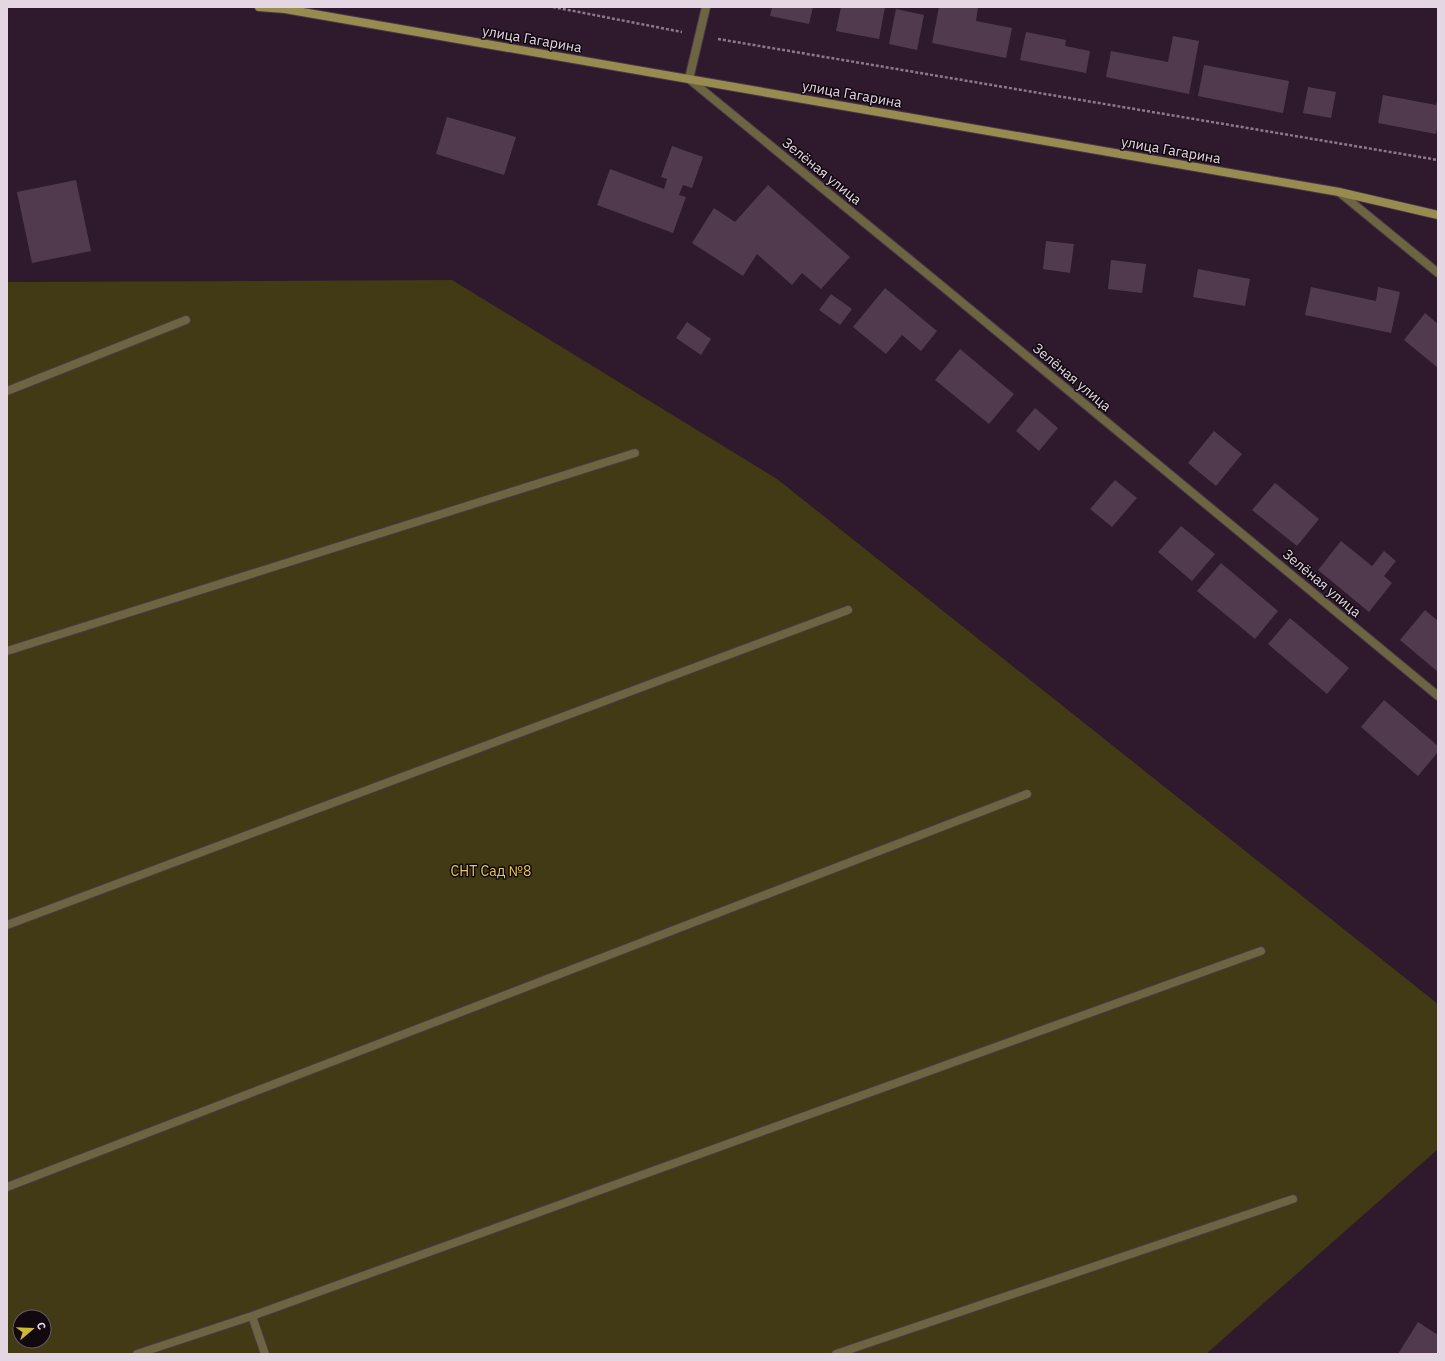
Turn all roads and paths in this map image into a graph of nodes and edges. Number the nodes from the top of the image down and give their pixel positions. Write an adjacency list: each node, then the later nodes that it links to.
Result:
1 (260, 7): 4 (main road, улица Гагарина)
2 (553, 7): 5 (path)
3 (706, 7): 5 (street)
4 (284, 8): 6 (main road, улица Гагарина)
5 (699, 36): 6 (street); 7 (path)
6 (689, 79): 8 (main road, улица Гагарина); 16 (street, Зелёная улица)
7 (1438, 160)
8 (1339, 192): 9 (main road, улица Гагарина); 10 (street)
9 (1438, 215)
10 (1438, 273)
11 (186, 320): 12 (street)
12 (7, 391)
13 (635, 453): 15 (street)
14 (848, 610): 18 (street)
15 (7, 651)
16 (1438, 696)
17 (1027, 794): 20 (street)
18 (7, 925)
19 (1262, 951): 22 (street)
20 (7, 1187)
21 (1294, 1199): 25 (street)
22 (252, 1316): 23 (street); 24 (street)
23 (137, 1354)
24 (265, 1354)
25 (836, 1354)

